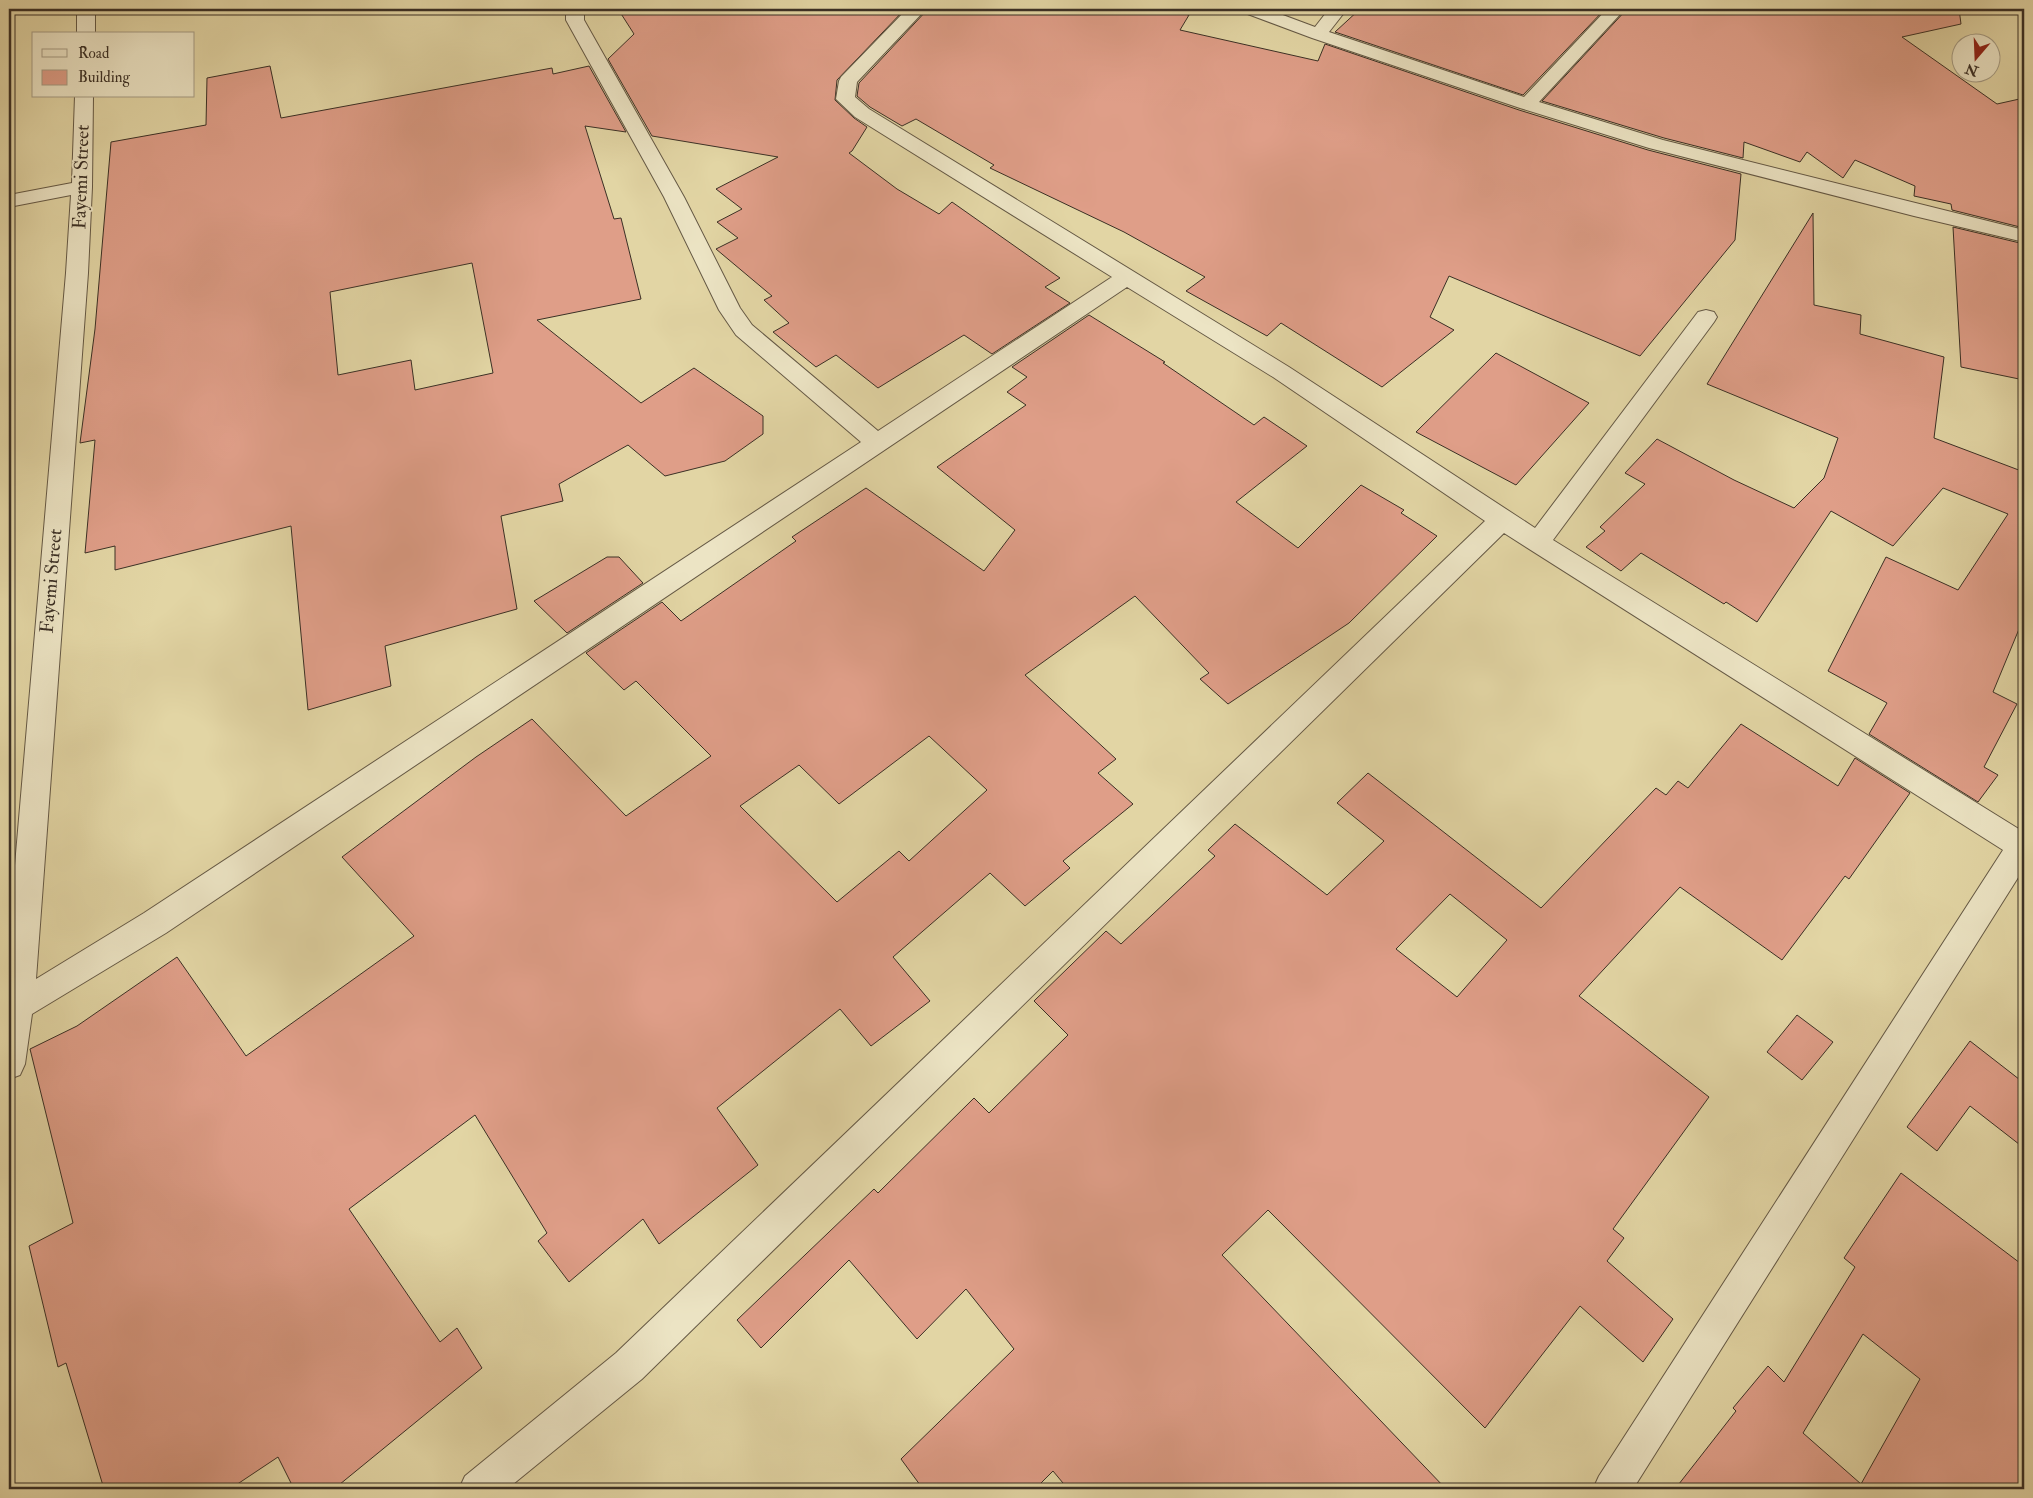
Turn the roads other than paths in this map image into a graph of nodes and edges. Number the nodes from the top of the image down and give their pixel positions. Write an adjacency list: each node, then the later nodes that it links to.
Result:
1 (86, 9): 7 (street)
2 (575, 9): 16 (street)
3 (917, 9): 14 (street)
4 (1251, 9): 8 (street)
5 (1338, 9): 8 (street)
6 (1616, 9): 10 (street)
7 (86, 32)
8 (1318, 34): 10 (street)
9 (84, 98): 11 (street, Fayemi Street)
10 (1526, 104): 13 (street)
11 (82, 187): 12 (street); 20 (street, Fayemi Street)
12 (9, 200)
13 (2024, 236)
14 (1127, 277): 16 (street); 17 (street)
15 (1706, 317): 18 (street)
16 (878, 444): 20 (street)
17 (1502, 520): 18 (street); 22 (street)
18 (1538, 542): 19 (street)
19 (2024, 846): 23 (street)
20 (18, 1006): 21 (street, Fayemi Street)
21 (9, 1064)
22 (478, 1489)
23 (1612, 1489)

